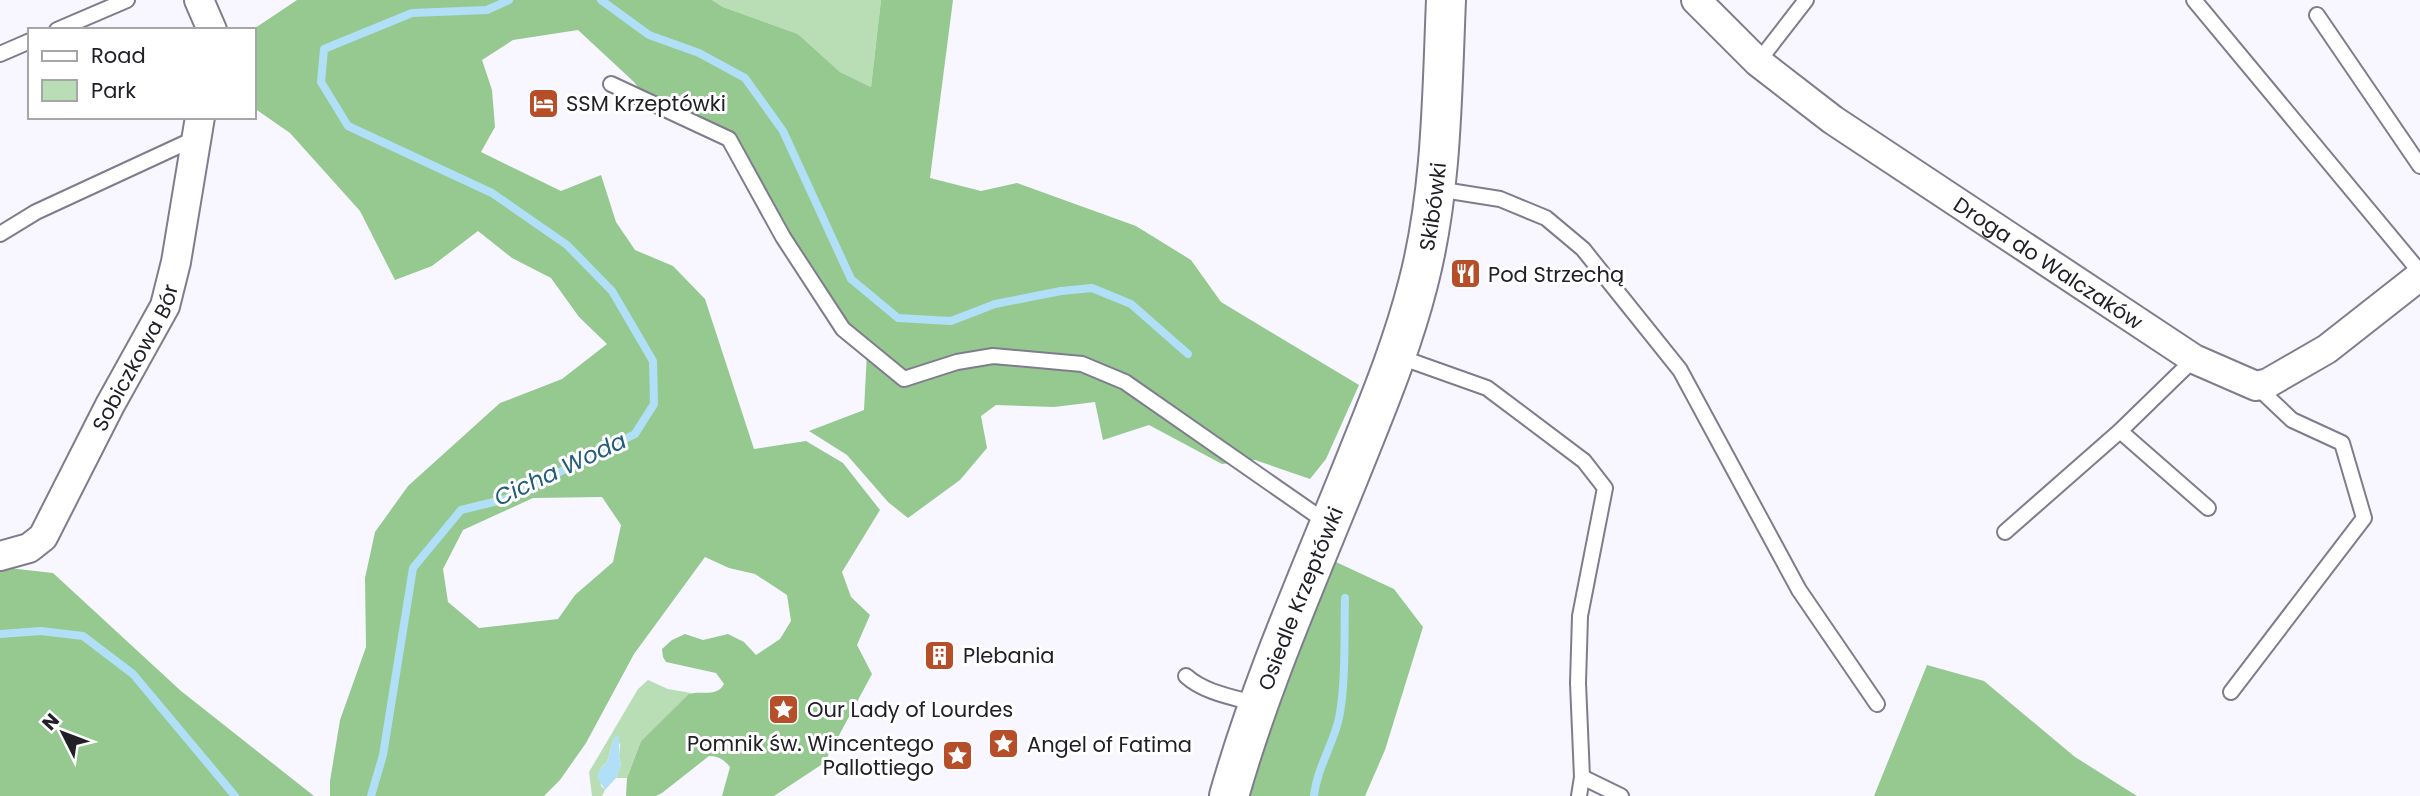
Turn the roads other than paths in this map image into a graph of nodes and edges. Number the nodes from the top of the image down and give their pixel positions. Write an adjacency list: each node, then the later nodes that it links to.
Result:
1 (127, 0): 8 (lane)
2 (199, 0): 9 (street)
3 (1446, 0): 16 (main road, Skibówki)
4 (1696, 0): 12 (street, Droga do Walczaków)
5 (1806, 0): 12 (lane)
6 (2194, 0): 18 (lane)
7 (2317, 15): 15 (lane)
8 (62, 28)
9 (211, 28)
10 (28, 42): 11 (lane)
11 (0, 54)
12 (1758, 62): 20 (street, Droga do Walczaków)
13 (611, 84): 25 (lane)
14 (198, 128): 17 (lane); 27 (street, Sobiczkowa Bór)
15 (2420, 166)
16 (1435, 189): 19 (main road, Skibówki); 31 (lane)
17 (0, 234)
18 (2420, 274): 21 (street)
19 (1395, 356): 22 (main road, Skibówki); 32 (lane)
20 (2194, 359): 21 (street, Droga do Walczaków); 23 (lane)
21 (2256, 386): 29 (lane)
22 (1377, 405): 25 (main road, Osiedle Krzeptówki)
23 (2120, 431): 24 (lane); 26 (lane)
24 (2208, 508)
25 (1331, 522): 30 (main road, Osiedle Krzeptówki)
26 (2005, 532)
27 (0, 556)
28 (1186, 676): 30 (lane)
29 (2231, 692)
30 (1258, 704): 33 (main road, Osiedle Krzeptówki)
31 (1877, 704)
32 (1582, 777): 34 (lane); 35 (lane)
33 (1229, 796)
34 (1579, 796)
35 (1621, 796)

